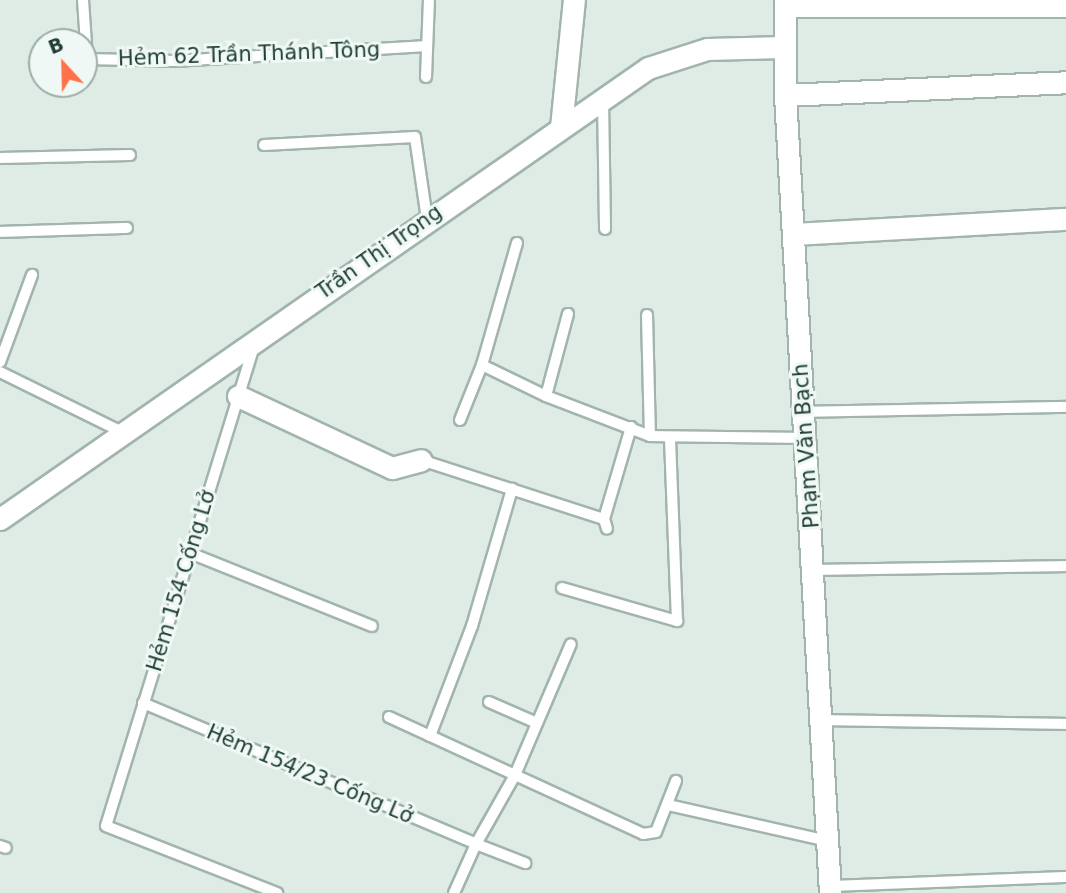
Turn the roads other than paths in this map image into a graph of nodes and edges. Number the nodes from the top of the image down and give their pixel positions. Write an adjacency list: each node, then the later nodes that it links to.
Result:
1 (83, 0): 6 (lane, Hẻm 62 Trần Thánh Tông)
2 (429, 0): 6 (lane)
3 (574, 0): 12 (street)
4 (785, 3): 5 (street); 7 (street, Phạm Văn Bạch)
5 (1066, 6)
6 (427, 46): 8 (lane)
7 (783, 47): 10 (street, Phạm Văn Bạch); 11 (street, Trần Thị Trọng)
8 (426, 77)
9 (1066, 82): 10 (street)
10 (785, 95): 21 (street, Phạm Văn Bạch)
11 (603, 98): 12 (street, Trần Thị Trọng); 19 (lane)
12 (561, 127): 16 (street, Trần Thị Trọng)
13 (264, 145): 16 (lane)
14 (130, 155): 15 (lane)
15 (0, 159)
16 (427, 219): 26 (street, Trần Thị Trọng)
17 (1066, 219): 21 (street)
18 (127, 228): 20 (lane)
19 (605, 229)
20 (0, 232)
21 (795, 234): 33 (street, Phạm Văn Bạch)
22 (517, 243): 28 (lane)
23 (32, 275): 27 (lane)
24 (568, 314): 31 (lane)
25 (647, 315): 37 (lane)
26 (257, 337): 30 (lane, Hẻm 154 Cống Lở); 36 (street, Trần Thị Trọng)
27 (0, 362)
28 (482, 365): 31 (lane); 34 (lane)
29 (0, 372): 36 (lane)
30 (238, 396): 40 (street); 43 (lane, Hẻm 154 Cống Lở)
31 (546, 396): 35 (lane)
32 (1066, 407): 33 (lane)
33 (802, 412): 38 (street, Phạm Văn Bạch)
34 (460, 420)
35 (631, 427): 37 (lane); 41 (lane)
36 (122, 432): 42 (street, Trần Thị Trọng)
37 (650, 436): 39 (lane)
38 (804, 438): 39 (lane); 45 (street, Phạm Văn Bạch)
39 (670, 439): 46 (lane)
40 (421, 460): 41 (lane)
41 (512, 489): 55 (lane)
42 (3, 513)
43 (190, 552): 47 (lane); 50 (lane, Hẻm 154 Cống Lở)
44 (1066, 566): 45 (lane)
45 (816, 569): 52 (street, Phạm Văn Bạch)
46 (562, 588)
47 (372, 626)
48 (571, 644): 53 (lane)
49 (489, 702): 53 (lane)
50 (143, 703): 60 (lane, Hẻm 154/23 Cống Lở); 64 (lane, Hẻm 154 Cống Lở)
51 (389, 717): 55 (lane)
52 (822, 720): 54 (lane); 59 (street, Phạm Văn Bạch)
53 (537, 723): 56 (lane)
54 (1066, 724)
55 (430, 736): 56 (lane)
56 (515, 775): 58 (lane); 60 (lane)
57 (676, 781): 58 (lane)
58 (668, 805): 59 (lane)
59 (828, 841): 63 (street, Phạm Văn Bạch)
60 (476, 844): 61 (lane, Hẻm 154/23 Cống Lở); 65 (lane)
61 (525, 863)
62 (1066, 877): 63 (lane)
63 (830, 889)
64 (277, 893)
65 (454, 893)

